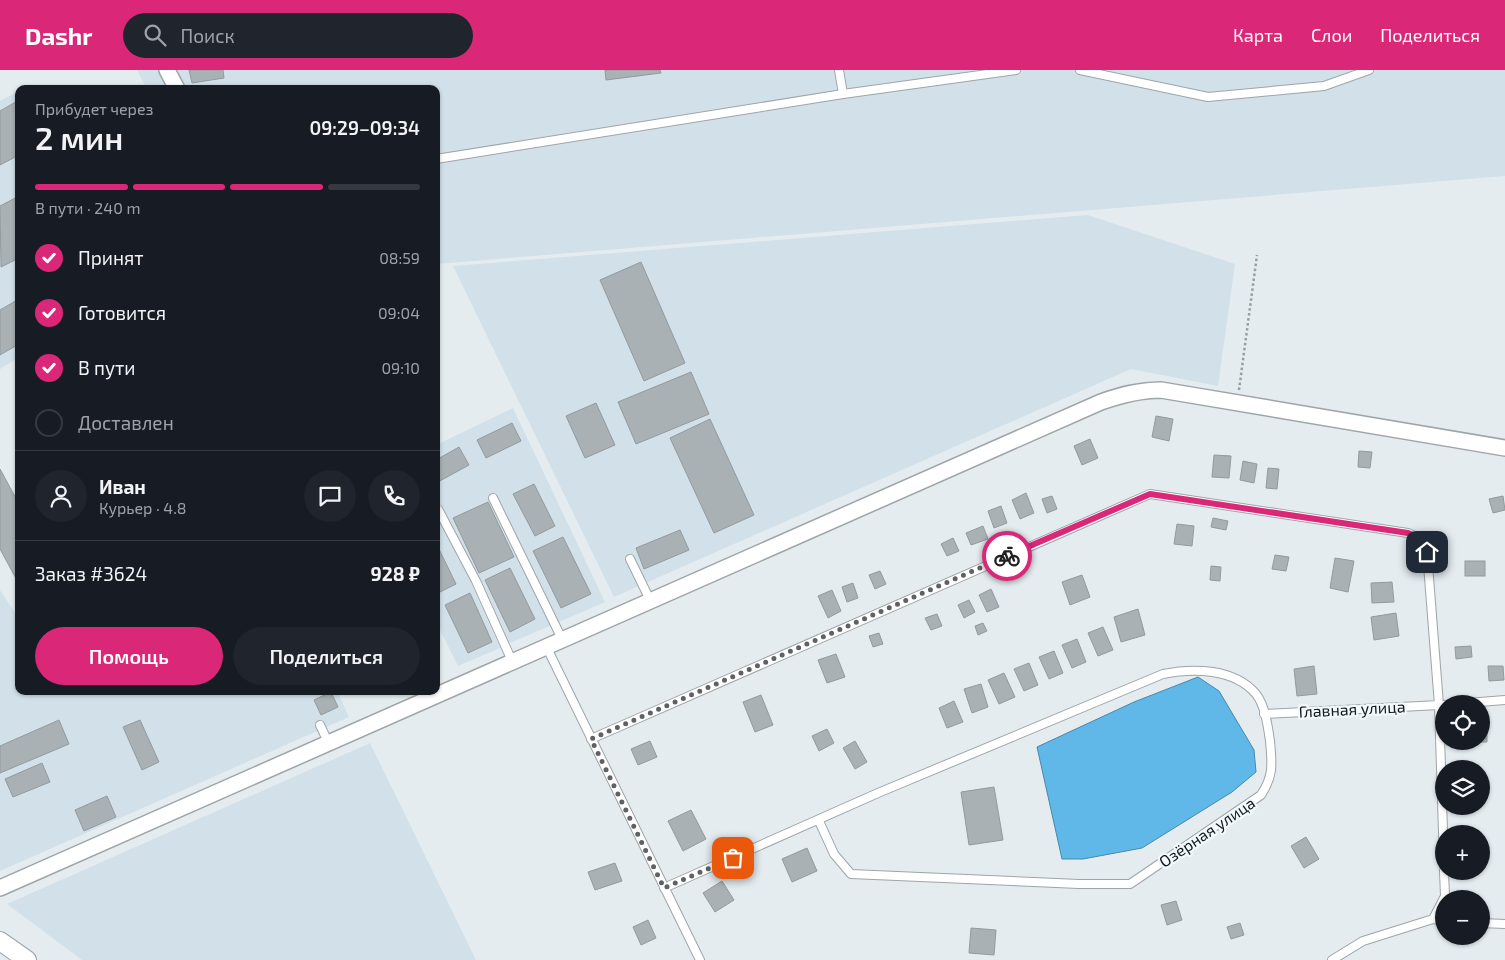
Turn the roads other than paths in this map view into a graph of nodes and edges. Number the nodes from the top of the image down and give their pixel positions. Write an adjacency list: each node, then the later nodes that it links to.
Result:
1 (167, 70): 6 (street)
2 (838, 70): 7 (lane)
3 (1016, 70): 7 (lane)
4 (1080, 70): 5 (lane)
5 (1369, 70)
6 (175, 85)
7 (842, 94): 8 (lane)
8 (440, 158)
9 (1505, 448): 13 (street)
10 (494, 498): 14 (lane)
11 (440, 513): 16 (lane)
12 (630, 558): 13 (lane)
13 (650, 600): 14 (street)
14 (562, 639): 15 (street)
15 (546, 646): 16 (street); 25 (lane)
16 (512, 661): 17 (street)
17 (440, 693)
18 (435, 695): 26 (street)
19 (1440, 695): 25 (lane)
20 (1505, 700): 21 (lane)
21 (1490, 701)
22 (1435, 705): 23 (lane, Главная улица)
23 (1264, 714): 28 (lane, Озёрная улица); 28 (lane, Озёрная улица)
24 (320, 724): 26 (lane)
25 (591, 739): 32 (lane)
26 (328, 742): 31 (street)
27 (1442, 750): 29 (lane)
28 (819, 821): 32 (lane, Озёрная улица)
29 (1443, 825)
30 (1444, 880): 33 (lane)
31 (0, 888)
32 (664, 888): 38 (lane)
33 (1433, 919): 39 (lane)
34 (1490, 923): 35 (lane)
35 (1505, 924)
36 (0, 941): 37 (street)
37 (27, 960)
38 (700, 960)
39 (1332, 960)

